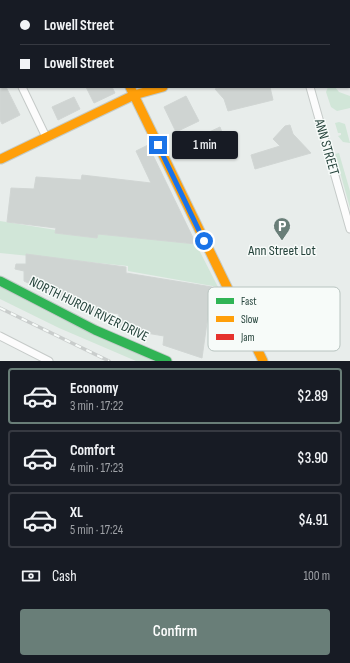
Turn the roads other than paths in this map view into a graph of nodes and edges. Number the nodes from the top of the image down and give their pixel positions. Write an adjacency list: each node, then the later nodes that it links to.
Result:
1 (22, 88): 5 (street)
2 (155, 88): 4 (main road)
3 (310, 88): 7 (street, ANN STREET)
4 (132, 91): 5 (main road); 9 (main road)
5 (46, 137): 6 (main road)
6 (1, 160)
7 (350, 229)
8 (0, 281): 13 (main road, NORTH HURON RIVER DRIVE)
9 (227, 287)
10 (0, 336): 12 (street)
11 (258, 351): 14 (main road)
12 (49, 361)
13 (167, 361)
14 (263, 361)

